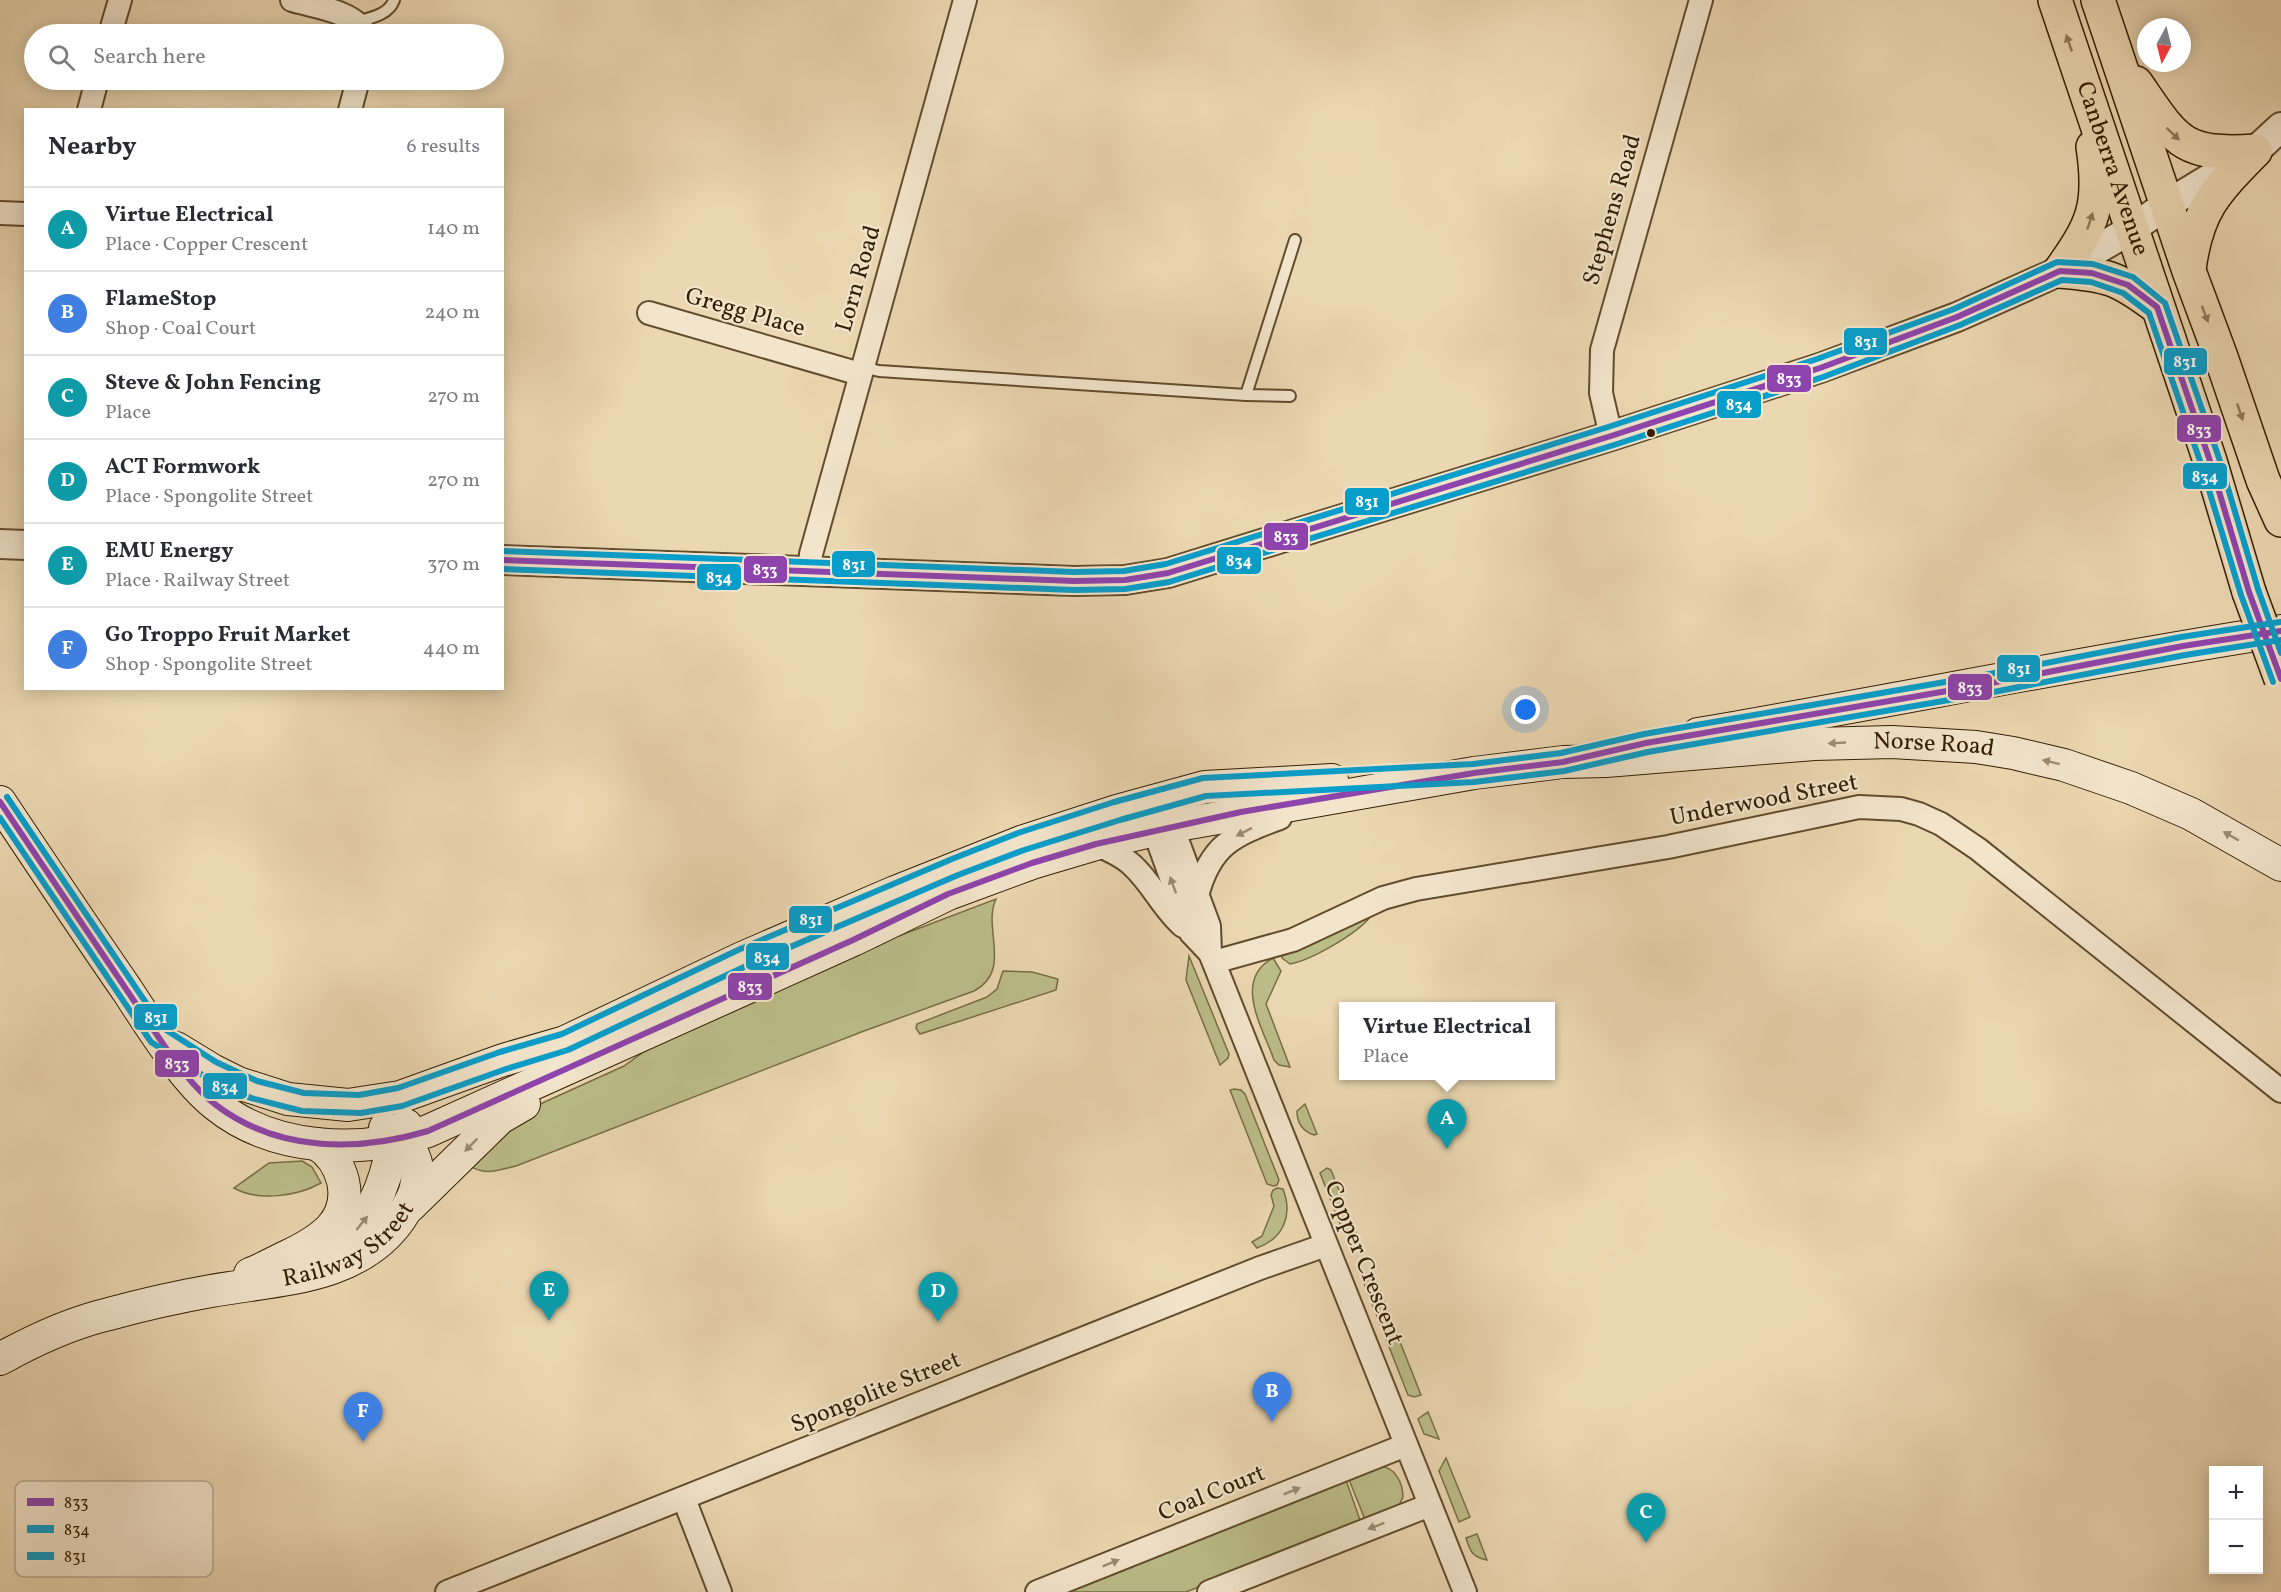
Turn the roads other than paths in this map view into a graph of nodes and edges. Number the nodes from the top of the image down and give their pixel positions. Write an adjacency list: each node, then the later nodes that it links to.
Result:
1 (120, 0): 8 (street)
2 (292, 0): 9 (street)
3 (394, 0): 10 (lane)
4 (965, 0): 28 (street, Lorn Road)
5 (1701, 0): 31 (street, Stephens Road)
6 (2055, 0): 12 (highway, Canberra Avenue, one-way to 6)
7 (2098, 0): 11 (highway, Canberra Avenue)
8 (113, 24)
9 (354, 24)
10 (367, 24)
11 (2115, 52): 18 (highway, one-way to 18); 19 (highway, Canberra Avenue)
12 (2084, 85): 22 (highway, Canberra Avenue); 24 (highway, one-way to 12)
13 (94, 90): 15 (street)
14 (355, 90): 16 (street)
15 (90, 108)
16 (351, 108)
17 (2281, 127): 18 (street)
18 (2255, 151): 19 (street); 25 (highway)
19 (2166, 205): 22 (street); 25 (highway, Canberra Avenue)
20 (0, 213): 21 (street)
21 (24, 214)
22 (2132, 229): 24 (street); 26 (highway, Canberra Avenue)
23 (1295, 240): 29 (lane)
24 (2060, 271): 26 (highway); 31 (street)
25 (2188, 271): 32 (highway, Canberra Avenue, one-way to 32)
26 (2144, 291): 38 (highway, Canberra Avenue, bridge)
27 (649, 313): 28 (street, Gregg Place)
28 (861, 370): 29 (lane); 36 (street, Lorn Road)
29 (1246, 394): 30 (lane)
30 (1290, 396)
31 (1611, 436): 36 (street)
32 (2281, 520)
33 (0, 544): 34 (street)
34 (24, 545)
35 (504, 560): 36 (street)
36 (809, 573)
37 (2281, 632): 39 (main road, Norse Road)
38 (2281, 679)
39 (1563, 762): 40 (main road, Norse Road); 45 (main road, Norse Road, one-way to 39)
40 (1474, 773): 41 (main road, Norse Road); 43 (main road, Norse Road)
41 (1338, 797): 43 (main road, Norse Road); 46 (street, one-way to 46)
42 (0, 802): 49 (main road)
43 (1158, 814): 44 (main road, Norse Road); 46 (street, Copper Crescent); 47 (street, Copper Crescent, one-way to 43); 51 (main road, Norse Road)
44 (1096, 844): 47 (street); 50 (main road, Norse Road)
45 (2281, 866)
46 (1197, 896): 48 (street, Copper Crescent)
47 (1191, 933): 48 (street, Copper Crescent)
48 (1212, 958): 53 (street, Underwood Street); 57 (street, Copper Crescent)
49 (151, 1025): 52 (main road, Norse Road); 55 (main road, Norse Road)
50 (660, 1025): 54 (main road, Norse Road); 56 (main road, one-way to 56)
51 (565, 1042): 52 (main road, Norse Road); 54 (main road, Railway Street)
52 (212, 1071): 54 (main road)
53 (2281, 1091)
54 (399, 1139): 55 (main road, Norse Road); 56 (main road, Railway Street); 58 (main road, Railway Street, one-way to 54)
55 (317, 1144): 58 (main road, Railway Street)
56 (405, 1211): 59 (main road, Railway Street)
57 (1326, 1245): 61 (street, Copper Crescent); 62 (street, Spongolite Street)
58 (254, 1273): 59 (main road, Railway Street)
59 (208, 1292): 60 (main road, Railway Street)
60 (0, 1359)
61 (1406, 1445): 63 (street, Copper Crescent); 67 (street, Coal Court, one-way to 61)
62 (684, 1498): 64 (street, Spongolite Street); 66 (street)
63 (1430, 1506): 68 (street, one-way to 68); 69 (street, Copper Crescent)
64 (497, 1583): 65 (street, Spongolite Street)
65 (447, 1592)
66 (720, 1592)
67 (1037, 1592)
68 (1209, 1592)
69 (1465, 1592)

